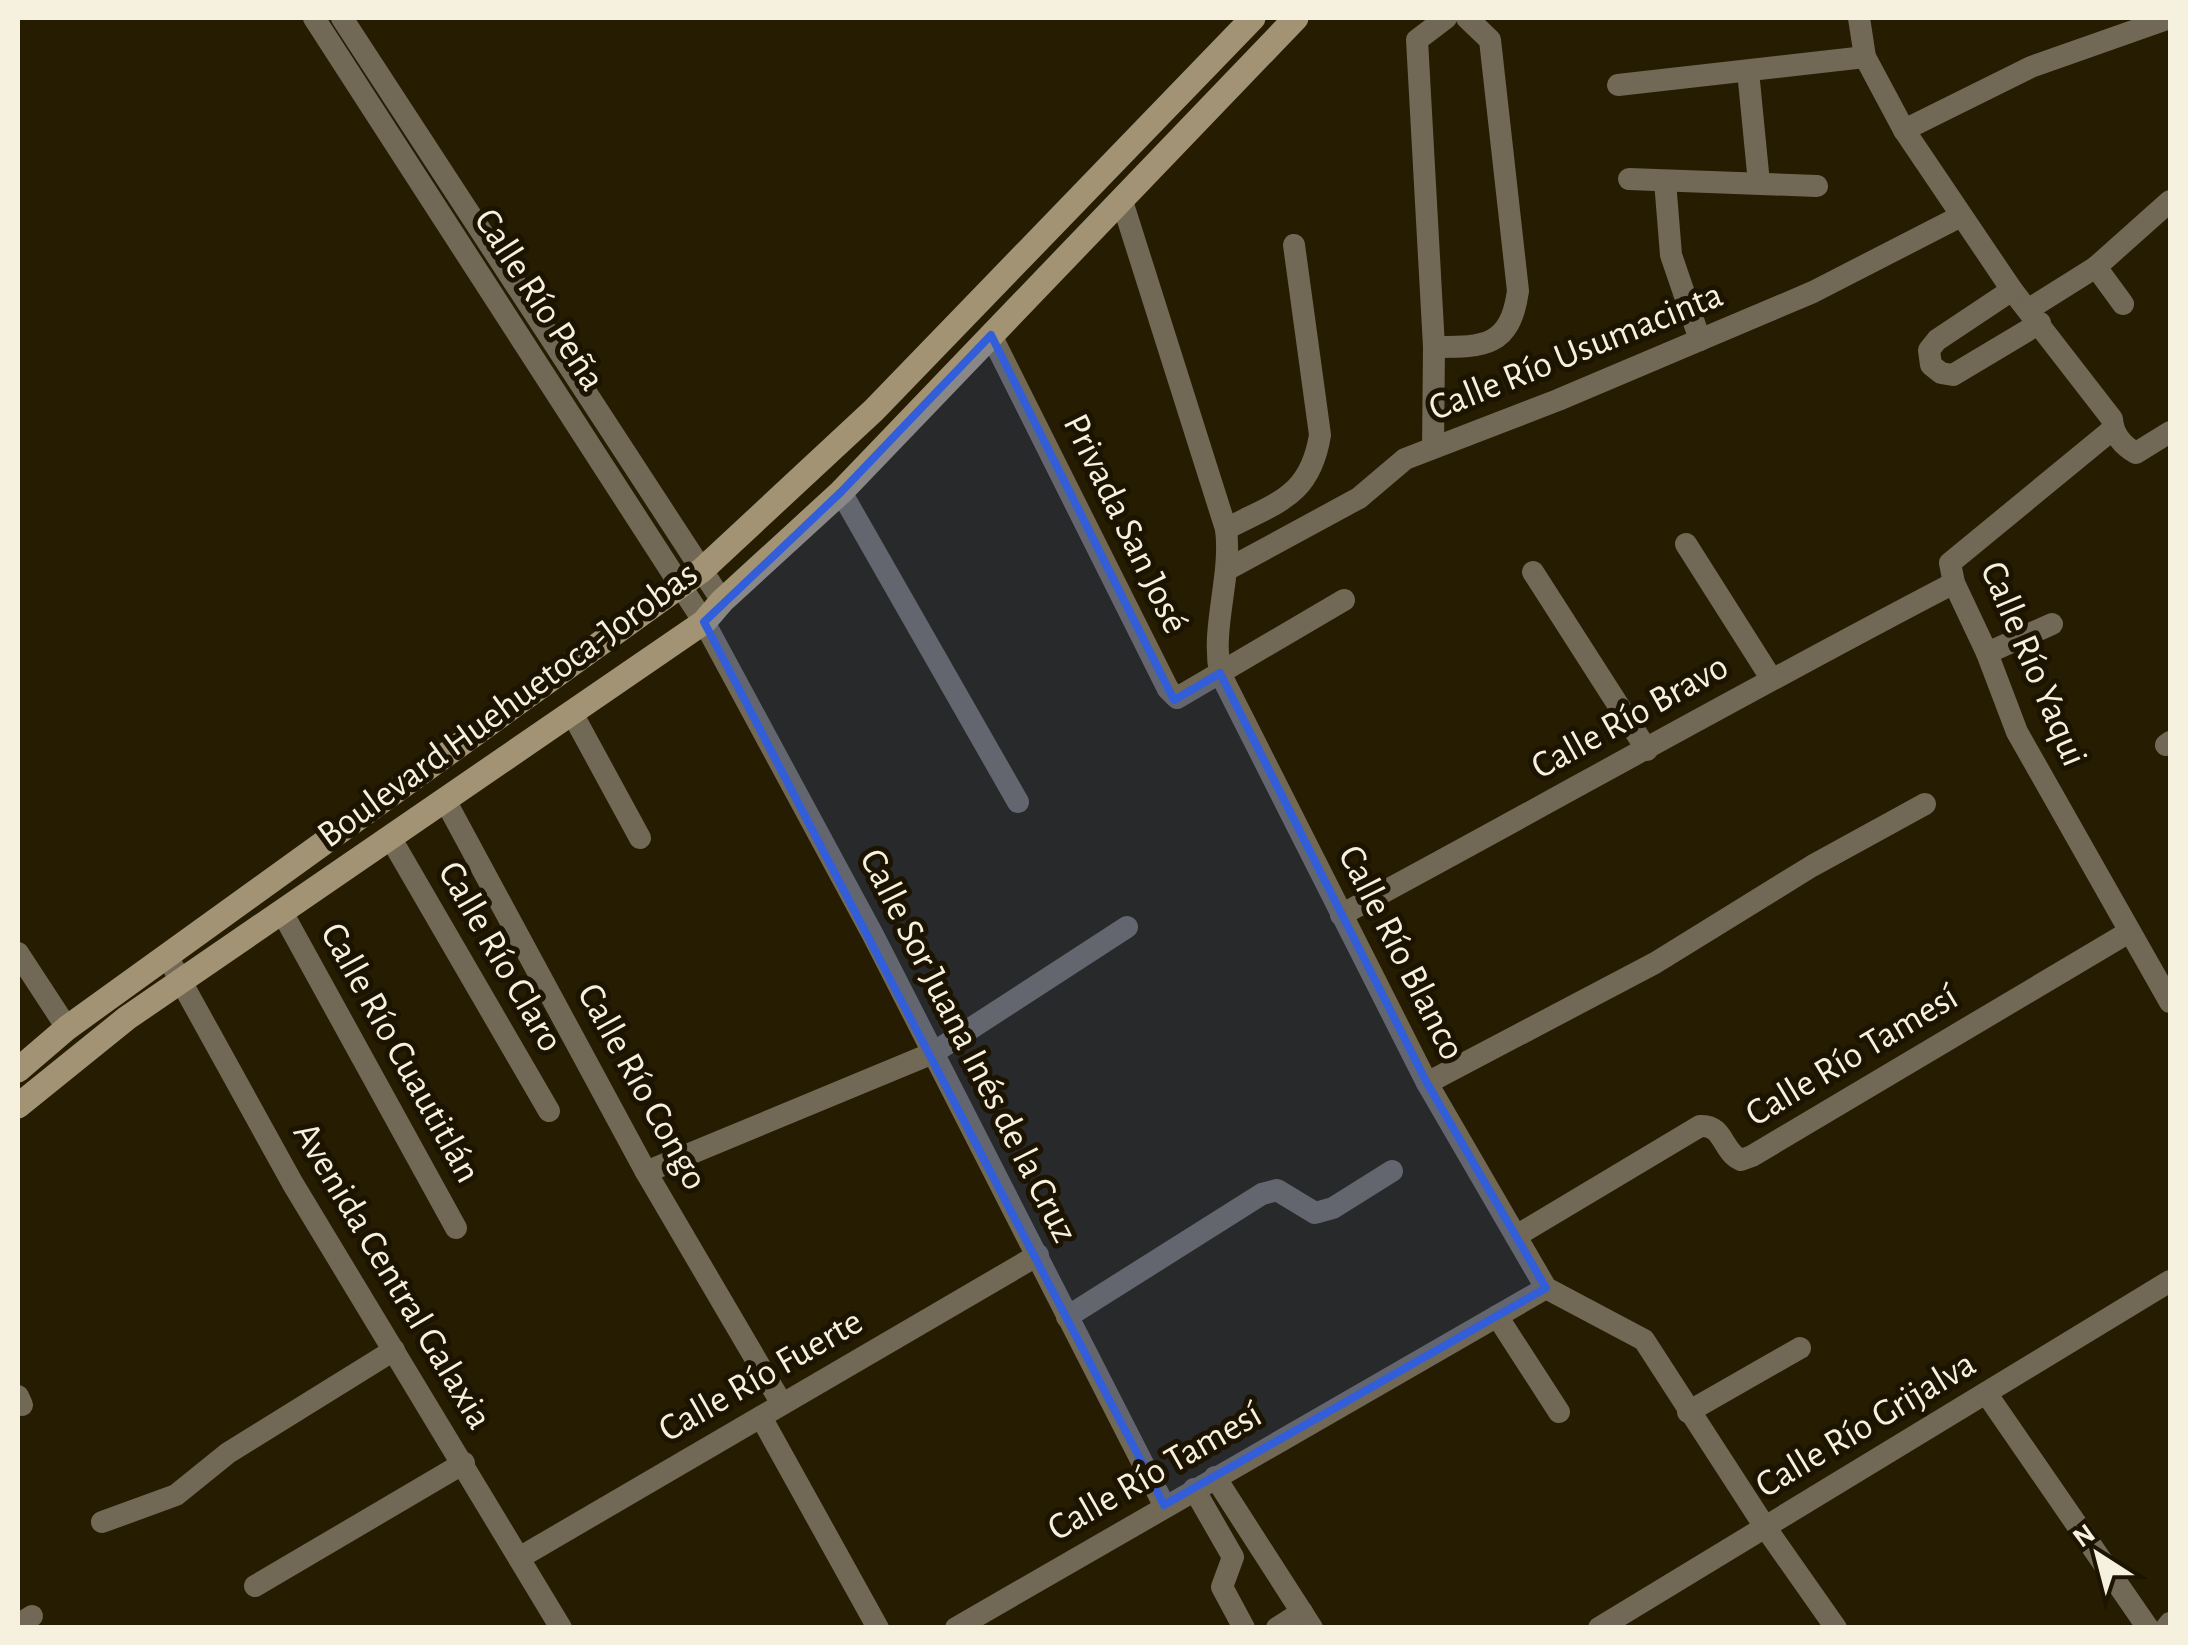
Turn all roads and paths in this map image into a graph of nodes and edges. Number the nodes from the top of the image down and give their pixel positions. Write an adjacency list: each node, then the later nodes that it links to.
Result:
1 (314, 18): 36 (street, Calle Río Peña)
2 (342, 18): 36 (street, Calle Río Peña)
3 (1252, 18): 36 (main road, Boulevard Huehuetoca-Jorobas)
4 (1296, 18): 17 (main road, Boulevard Huehuetoca-Jorobas)
5 (1446, 18): 27 (street)
6 (1467, 18): 27 (street)
7 (1859, 18): 9 (street)
8 (2170, 18): 12 (street)
9 (1865, 56): 10 (street); 12 (street)
10 (1748, 71): 11 (street); 15 (street)
11 (1618, 85)
12 (1904, 130): 19 (street)
13 (1629, 179): 14 (street)
14 (1665, 180): 15 (street); 26 (street)
15 (1759, 183): 16 (street)
16 (1816, 186)
17 (1122, 201): 25 (main road, Boulevard Huehuetoca-Jorobas); 32 (street, Calle Río Blanco)
18 (2170, 201): 21 (street)
19 (1961, 216): 22 (street); 26 (street, Calle Río Usumacinta)
20 (1294, 245): 32 (street)
21 (2096, 267): 23 (street); 24 (street)
22 (2012, 290): 24 (street); 24 (street)
23 (2123, 304)
24 (2034, 316): 28 (street)
25 (991, 335): 31 (main road, Boulevard Huehuetoca-Jorobas); 43 (street, Privada San José)
26 (1700, 340): 30 (street, Calle Río Usumacinta)
27 (1434, 346): 30 (street)
28 (2113, 429): 29 (street); 37 (street, Calle Río Yaqui)
29 (2170, 432)
30 (1434, 447): 34 (street, Calle Río Usumacinta)
31 (842, 492): 39 (main road, Boulevard Huehuetoca-Jorobas); 48 (street)
32 (1226, 528): 34 (street, Calle Río Blanco)
33 (1686, 544): 44 (street)
34 (1228, 569): 43 (street, Calle Río Blanco)
35 (1533, 572): 46 (street)
36 (692, 578): 39 (street, Calle Río Peña); 40 (street, Calle Río Peña); 57 (main road, Boulevard Huehuetoca-Jorobas)
37 (1954, 583): 42 (street, Calle Río Yaqui); 44 (street, Calle Río Bravo)
38 (1344, 600): 43 (street)
39 (722, 601): 40 (main road, Boulevard Huehuetoca-Jorobas)
40 (704, 622): 45 (main road, Boulevard Huehuetoca-Jorobas); 61 (street, Calle Sor Juana Inés de la Cruz)
41 (2052, 624): 42 (street)
42 (1988, 652): 55 (street, Calle Río Yaqui)
43 (1220, 673): 53 (street, Calle Río Blanco)
44 (1770, 678): 46 (street, Calle Río Bravo)
45 (572, 713): 47 (main road, Boulevard Huehuetoca-Jorobas); 51 (street)
46 (1647, 750): 53 (street, Calle Río Bravo)
47 (445, 800): 50 (main road, Boulevard Huehuetoca-Jorobas); 67 (street, Calle Río Congo)
48 (1018, 802)
49 (1925, 804): 63 (street)
50 (390, 837): 52 (main road, Boulevard Huehuetoca-Jorobas); 65 (street, Calle Río Claro)
51 (640, 838)
52 (282, 912): 58 (main road, Boulevard Huehuetoca-Jorobas); 68 (street, Calle Río Cuautitlán)
53 (1341, 915): 63 (street, Calle Río Blanco)
54 (1127, 927): 61 (street)
55 (2129, 932): 59 (street, Calle Río Yaqui); 69 (street, Calle Río Tamesí)
56 (18, 953): 60 (street)
57 (168, 958): 58 (street, Avenida Central Galaxia); 60 (main road, Boulevard Huehuetoca-Jorobas)
58 (182, 981): 64 (main road, Boulevard Huehuetoca-Jorobas); 76 (street, Avenida Central Galaxia)
59 (2170, 1002)
60 (67, 1028): 62 (main road, Boulevard Huehuetoca-Jorobas)
61 (934, 1053): 67 (street); 70 (street, Calle Sor Juana Inés de la Cruz)
62 (18, 1070)
63 (1427, 1083): 69 (street, Calle Río Blanco)
64 (18, 1106)
65 (549, 1111)
66 (1392, 1171): 73 (street)
67 (646, 1172): 78 (street, Calle Río Congo)
68 (456, 1228)
69 (1516, 1236): 72 (street, Calle Río Blanco)
70 (1038, 1255): 73 (street, Calle Sor Juana Inés de la Cruz); 78 (street, Calle Río Fuerte)
71 (2170, 1282): 77 (street, Calle Río Grijalva)
72 (1546, 1288): 74 (street, Calle Río Tamesí); 80 (street)
73 (1068, 1316): 85 (street, Calle Sor Juana Inés de la Cruz)
74 (1497, 1316): 79 (street); 83 (street, Calle Río Tamesí)
75 (1800, 1348): 80 (street)
76 (394, 1350): 82 (street, Avenida Central Galaxia); 86 (street)
77 (1986, 1393): 87 (street, Calle Río Grijalva); 98 (street)
78 (782, 1404): 81 (street, Calle Río Fuerte)
79 (1559, 1412)
80 (1688, 1412): 87 (street)
81 (761, 1416): 88 (street, Calle Río Fuerte); 92 (street)
82 (464, 1463): 88 (street, Avenida Central Galaxia); 89 (street)
83 (1215, 1477): 84 (street, Calle Río Tamesí); 90 (street)
84 (1194, 1489): 85 (street, Calle Río Tamesí); 94 (street)
85 (1164, 1505): 93 (street, Calle Río Tamesí)
86 (102, 1522)
87 (1765, 1527): 96 (street, Calle Río Grijalva); 97 (street)
88 (518, 1558): 91 (street, Avenida Central Galaxia)
89 (254, 1586)
90 (1307, 1620): 95 (street)
91 (561, 1628)
92 (878, 1628)
93 (956, 1628)
94 (1244, 1628)
95 (1277, 1628)
96 (1598, 1628)
97 (1836, 1628)
98 (2148, 1628)

